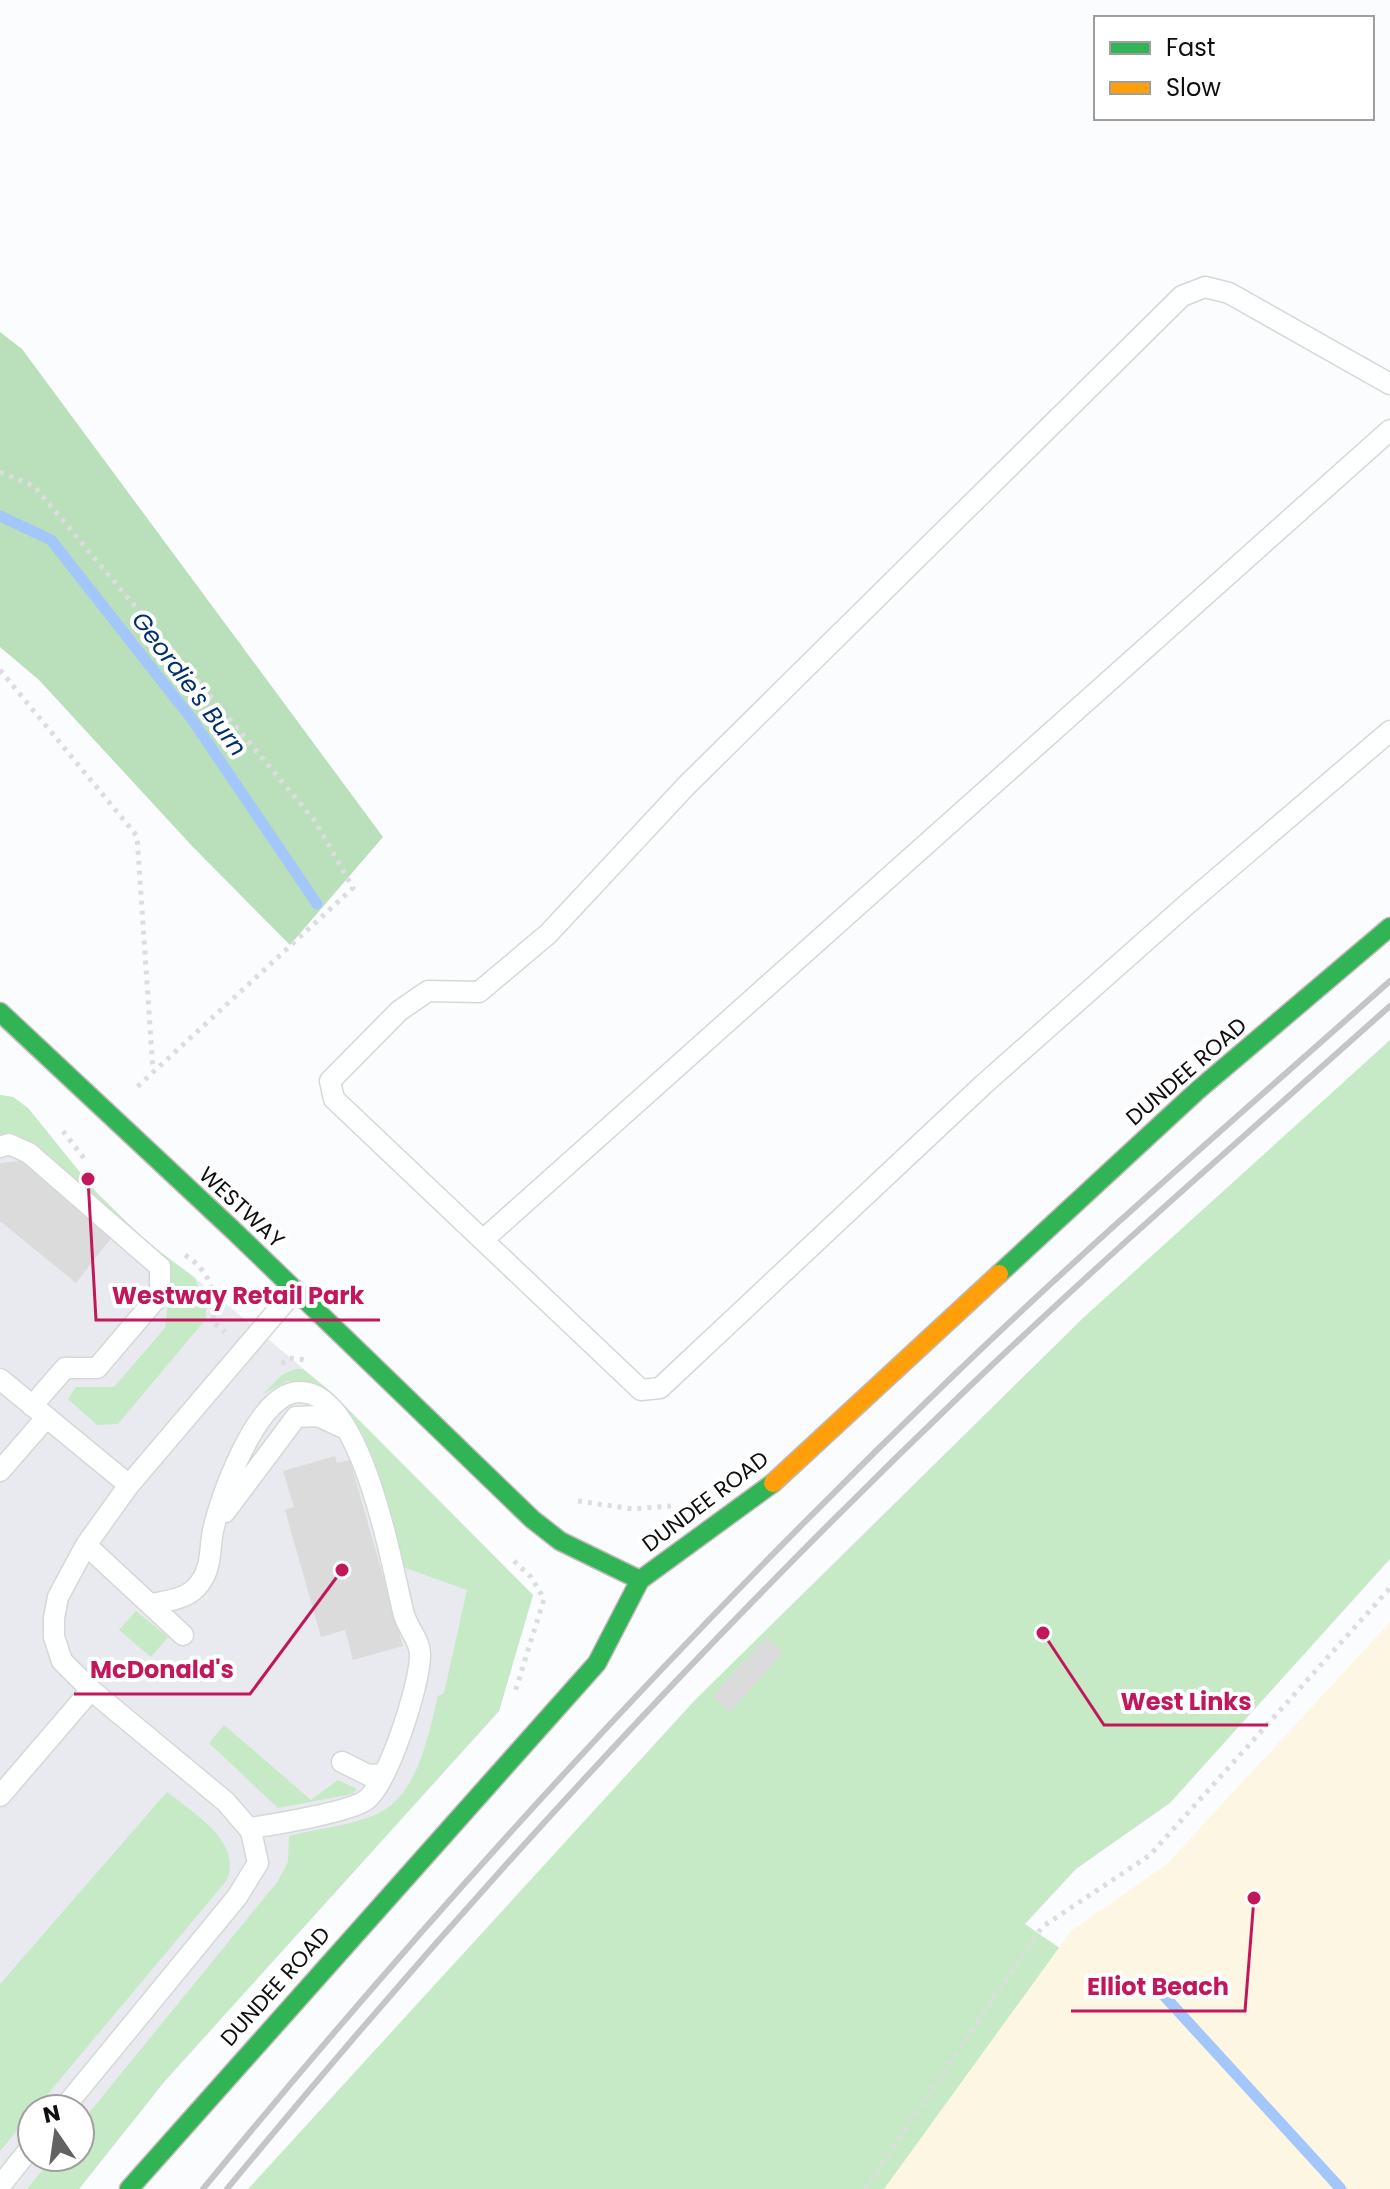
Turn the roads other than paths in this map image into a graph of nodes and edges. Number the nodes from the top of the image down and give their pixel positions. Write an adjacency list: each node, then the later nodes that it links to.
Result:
1 (1390, 384): 7 (lane)
2 (1390, 430): 7 (lane)
3 (1390, 731): 7 (lane)
4 (1390, 927): 14 (main road, DUNDEE ROAD)
5 (0, 1012): 8 (main road, WESTWAY)
6 (0, 1147): 10 (lane)
7 (484, 1239)
8 (295, 1290): 12 (lane); 14 (main road, WESTWAY)
9 (0, 1379): 10 (lane)
10 (39, 1412): 11 (lane); 12 (lane)
11 (4, 1458)
12 (129, 1485): 13 (lane)
13 (86, 1545): 16 (lane); 17 (lane)
14 (640, 1580): 25 (main road, DUNDEE ROAD)
15 (186, 1597): 16 (lane); 16 (lane); 19 (lane)
16 (152, 1604)
17 (91, 1690): 20 (lane); 21 (lane)
18 (342, 1762): 19 (lane)
19 (384, 1774): 21 (lane)
20 (0, 1796)
21 (249, 1828): 22 (lane)
22 (76, 2093)
23 (16, 2166): 24 (lane)
24 (0, 2186)
25 (129, 2189)

